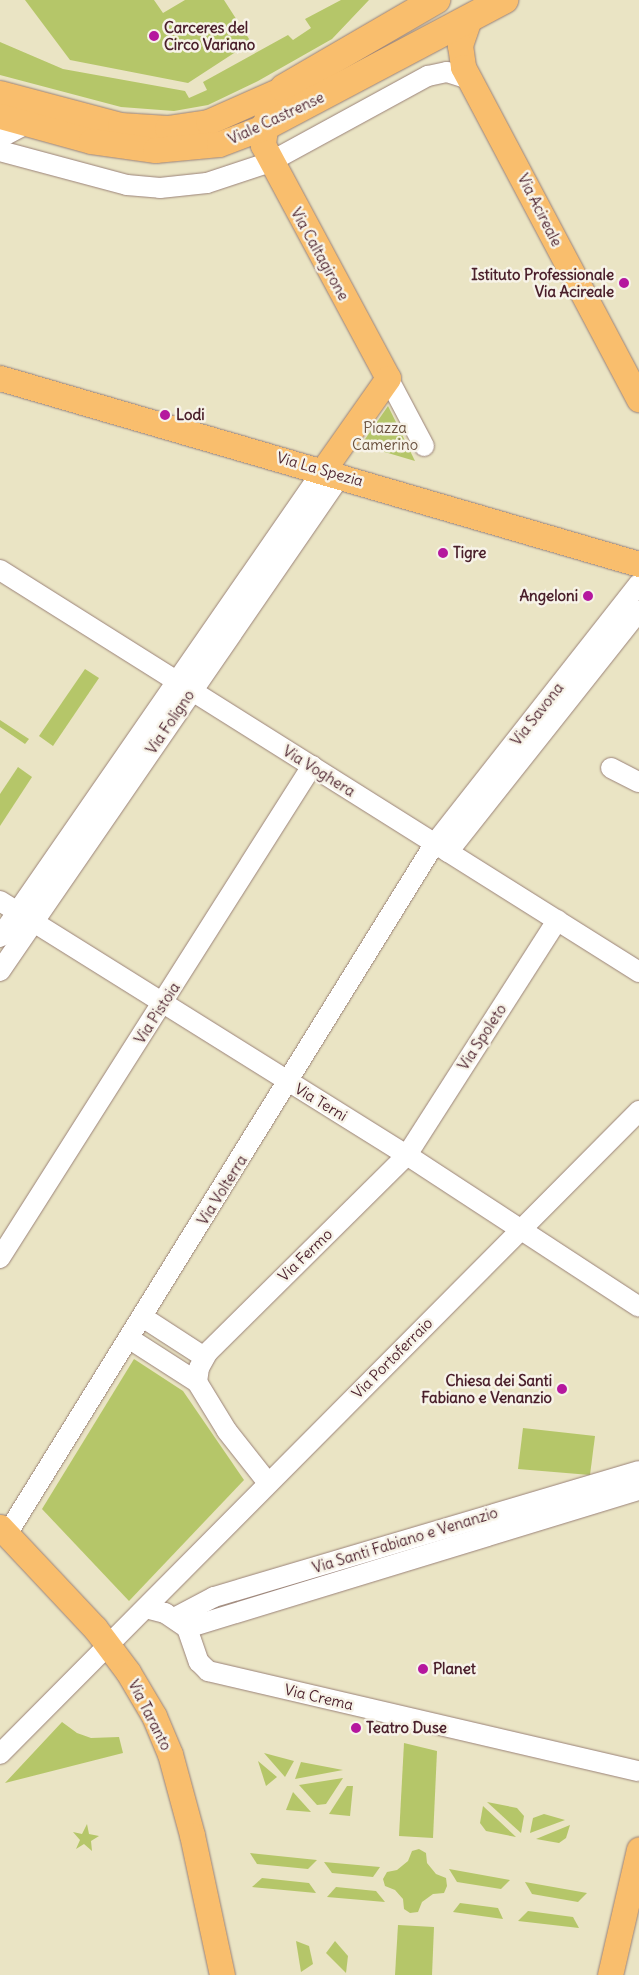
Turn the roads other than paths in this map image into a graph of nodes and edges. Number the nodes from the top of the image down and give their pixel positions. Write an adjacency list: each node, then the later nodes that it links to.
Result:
1 (436, 0): 5 (highway, Viale Castrense)
2 (504, 0): 3 (highway, Viale Castrense)
3 (469, 19): 4 (main road, Via Acireale); 9 (highway, Viale Castrense)
4 (470, 79): 12 (street); 15 (main road, Via Acireale)
5 (284, 88): 6 (main road, Viale Castrense); 9 (main road)
6 (0, 93)
7 (0, 116): 8 (main road, Viale Castrense)
8 (26, 124): 9 (main road, Viale Castrense); 10 (street)
9 (264, 127): 12 (main road, Via Caltagirone)
10 (0, 138)
11 (0, 151): 12 (street)
12 (270, 162): 14 (main road, Via Caltagirone)
13 (0, 378): 17 (main road, Via La Spezia)
14 (388, 378): 16 (street); 17 (main road)
15 (639, 399)
16 (424, 446)
17 (332, 472): 18 (main road, Via La Spezia); 22 (street, Via Foligno)
18 (639, 564)
19 (0, 570): 22 (street, Via Voghera)
20 (639, 584): 26 (street, Via Savona)
21 (639, 611): 26 (street, Via Savona)
22 (183, 686): 23 (street, Via Voghera); 28 (street, Via Foligno)
23 (312, 766): 26 (street, Via Voghera); 33 (street, Via Pistoia)
24 (611, 768): 25 (street)
25 (639, 782)
26 (442, 848): 29 (street, Via Voghera); 34 (street, Via Volterra)
27 (0, 901): 28 (street, Via Terni)
28 (25, 917): 30 (street, Via Foligno); 31 (street, Via Foligno); 33 (street, Via Terni)
29 (557, 920): 32 (street, Via Voghera); 36 (street, Via Spoleto)
30 (0, 937)
31 (0, 971)
32 (639, 972)
33 (163, 1004): 34 (street, Via Terni); 38 (street, Via Pistoia)
34 (288, 1083): 36 (street, Via Terni); 40 (street, Via Volterra)
35 (639, 1111): 37 (street, Via Portoferraio)
36 (407, 1155): 37 (street, Via Terni); 42 (street, Via Fermo)
37 (520, 1229): 39 (street, Via Terni); 45 (street, Via Portoferraio)
38 (0, 1258)
39 (639, 1307)
40 (144, 1318): 41 (street, Via Volterra); 42 (street)
41 (130, 1339): 43 (street); 47 (street, Via Volterra)
42 (204, 1357): 43 (street, Via Fermo)
43 (197, 1382): 45 (street)
44 (639, 1471): 49 (street, Via Santi Fabiano e Venanzio)
45 (268, 1483): 48 (street, Via Portoferraio)
46 (639, 1490): 49 (street, Via Santi Fabiano e Venanzio)
47 (4, 1531): 50 (main road, Via Taranto)
48 (146, 1608): 49 (street); 50 (street, Via Portoferraio)
49 (180, 1623): 52 (street, Via Crema)
50 (108, 1643): 51 (street, Via Portoferraio); 54 (main road, Via Taranto)
51 (0, 1754)
52 (639, 1771)
53 (639, 1849): 55 (main road)
54 (222, 1975)
55 (610, 1975)

